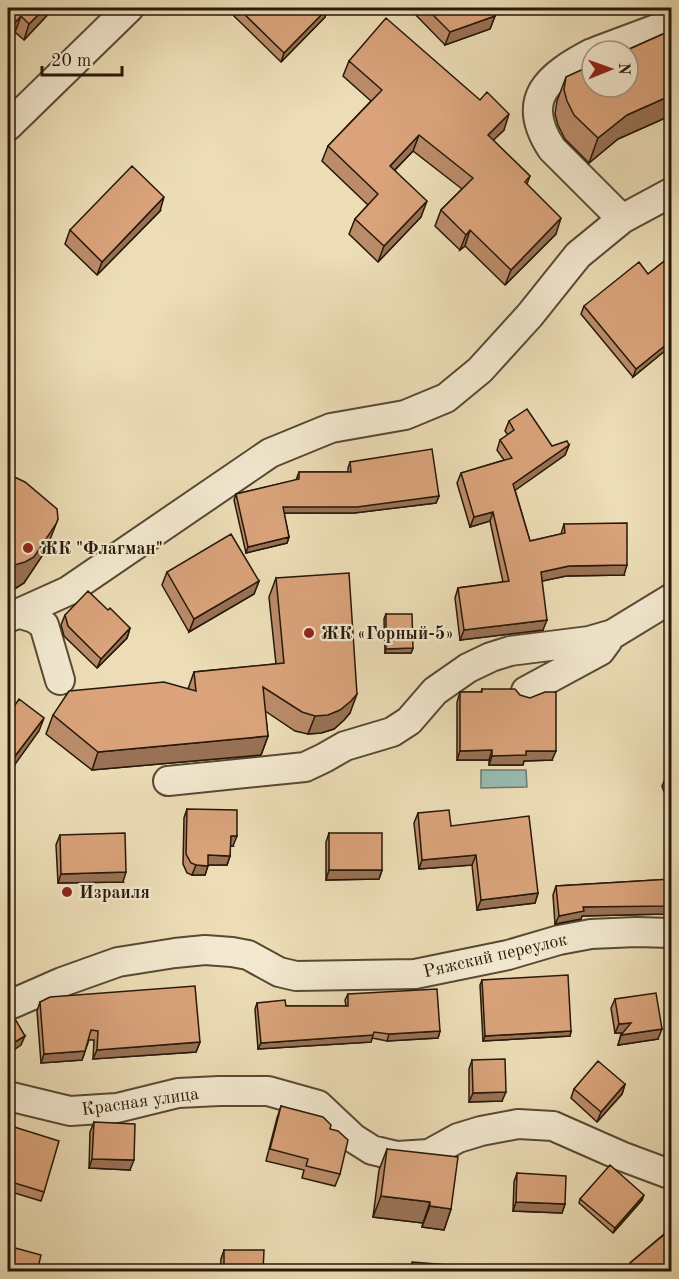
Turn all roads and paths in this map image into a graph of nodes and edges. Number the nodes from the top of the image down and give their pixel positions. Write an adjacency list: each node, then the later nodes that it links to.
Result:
1 (129, 8): 5 (street)
2 (672, 23): 3 (street)
3 (629, 39)
4 (580, 61): 7 (street)
5 (8, 126)
6 (672, 192): 7 (street)
7 (622, 219): 9 (street)
8 (672, 598): 10 (street)
9 (12, 616): 11 (street)
10 (613, 634): 12 (street); 13 (street)
11 (60, 680)
12 (526, 691)
13 (168, 781)
14 (672, 933): 15 (street, Ряжский переулок)
15 (8, 1005)
16 (8, 1096): 17 (street, Красная улица)
17 (672, 1175)

